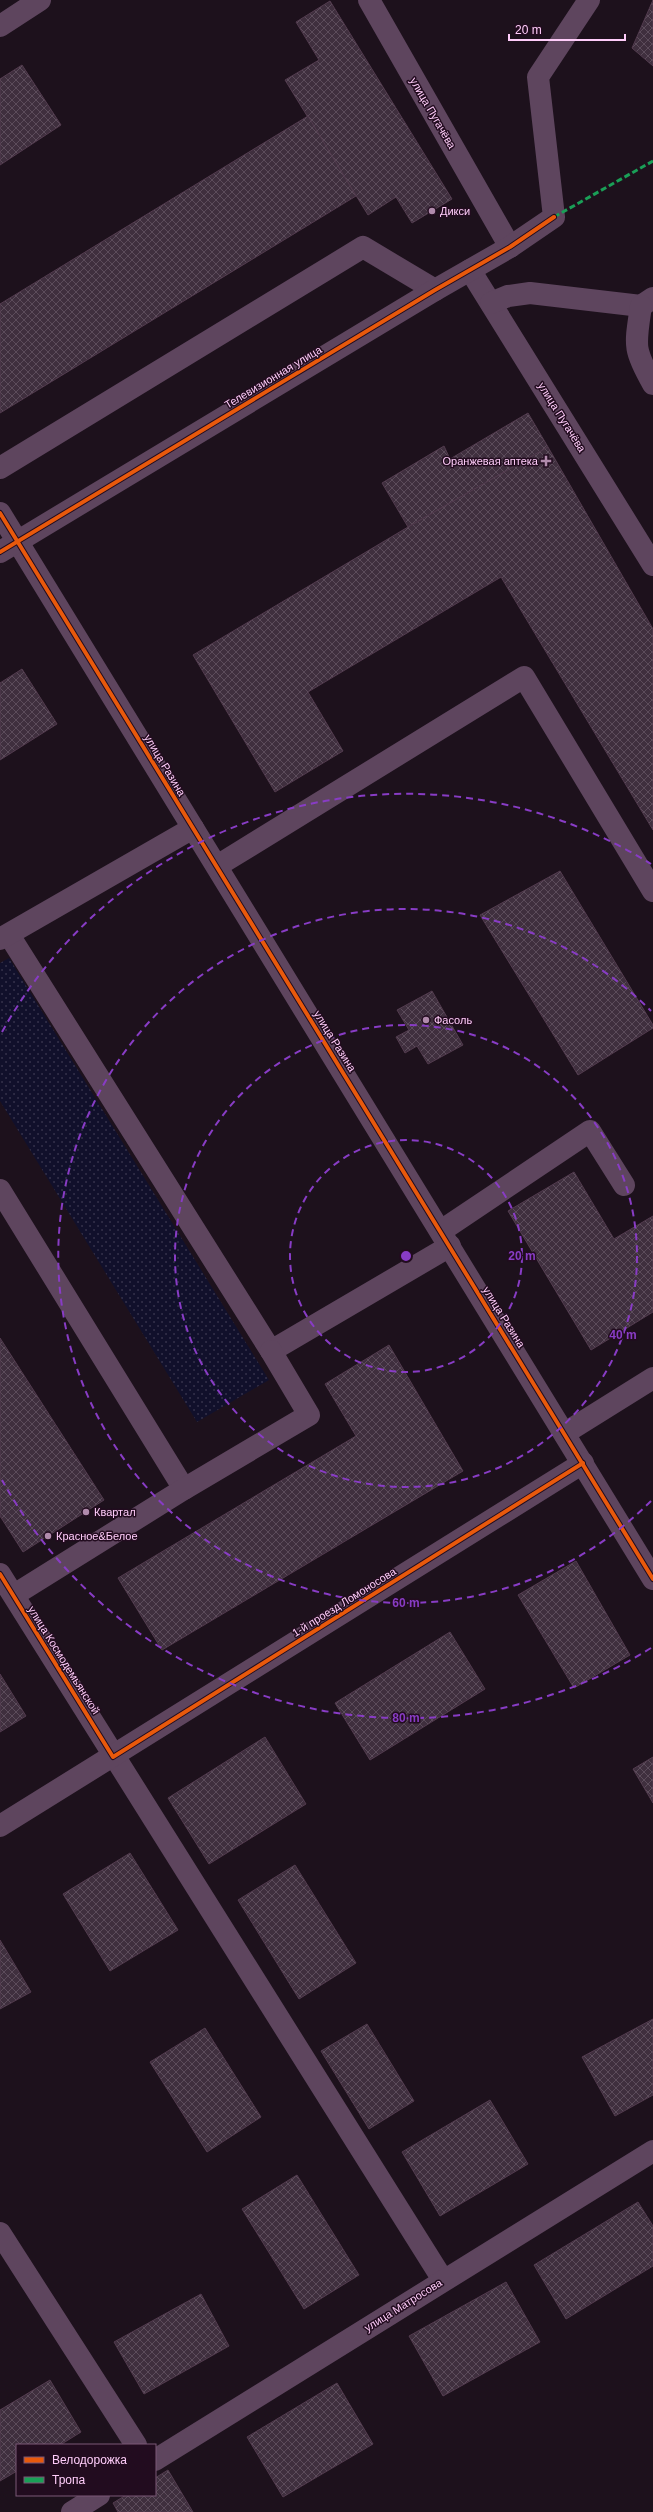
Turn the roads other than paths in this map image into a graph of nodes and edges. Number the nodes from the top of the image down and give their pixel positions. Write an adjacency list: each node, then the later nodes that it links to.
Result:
1 (40, 0): 4 (street)
2 (369, 0): 5 (street, улица Пугачёва)
3 (588, 0): 5 (street, Телевизионная улица)
4 (0, 26)
5 (510, 247): 6 (street, Телевизионная улица)
6 (470, 270): 7 (street, Телевизионная улица); 9 (street, улица Пугачёва)
7 (435, 290): 11 (street); 13 (street, Телевизионная улица)
8 (647, 302): 9 (street); 10 (street)
9 (491, 304): 14 (street, улица Пугачёва)
10 (653, 384)
11 (0, 468)
12 (0, 513): 13 (street, улица Разина)
13 (9, 547): 15 (street, улица Разина)
14 (653, 565)
15 (193, 828): 16 (street, улица Разина); 18 (street)
16 (217, 866): 17 (street); 21 (street, улица Разина)
17 (653, 891)
18 (5, 937): 22 (street)
19 (624, 1185): 21 (street)
20 (0, 1190): 26 (street)
21 (445, 1239): 22 (street); 24 (street, улица Разина)
22 (271, 1351): 26 (street)
23 (653, 1378): 24 (street)
24 (565, 1433): 25 (street, улица Разина)
25 (583, 1463): 28 (street, улица Разина); 30 (street, 1-й проезд Ломоносова)
26 (184, 1489): 29 (street)
27 (0, 1574): 29 (street, улица Космодемьянской)
28 (653, 1579)
29 (14, 1595): 30 (street, улица Космодемьянской)
30 (113, 1756): 31 (street, 1-й проезд Ломоносова); 34 (street, улица Космодемьянской)
31 (0, 1826)
32 (653, 2151): 34 (street, улица Матросова)
33 (0, 2233): 35 (street)
34 (443, 2280): 36 (street, улица Матросова)
35 (135, 2444)
36 (156, 2459)
37 (97, 2496): 38 (street)
38 (72, 2512)

